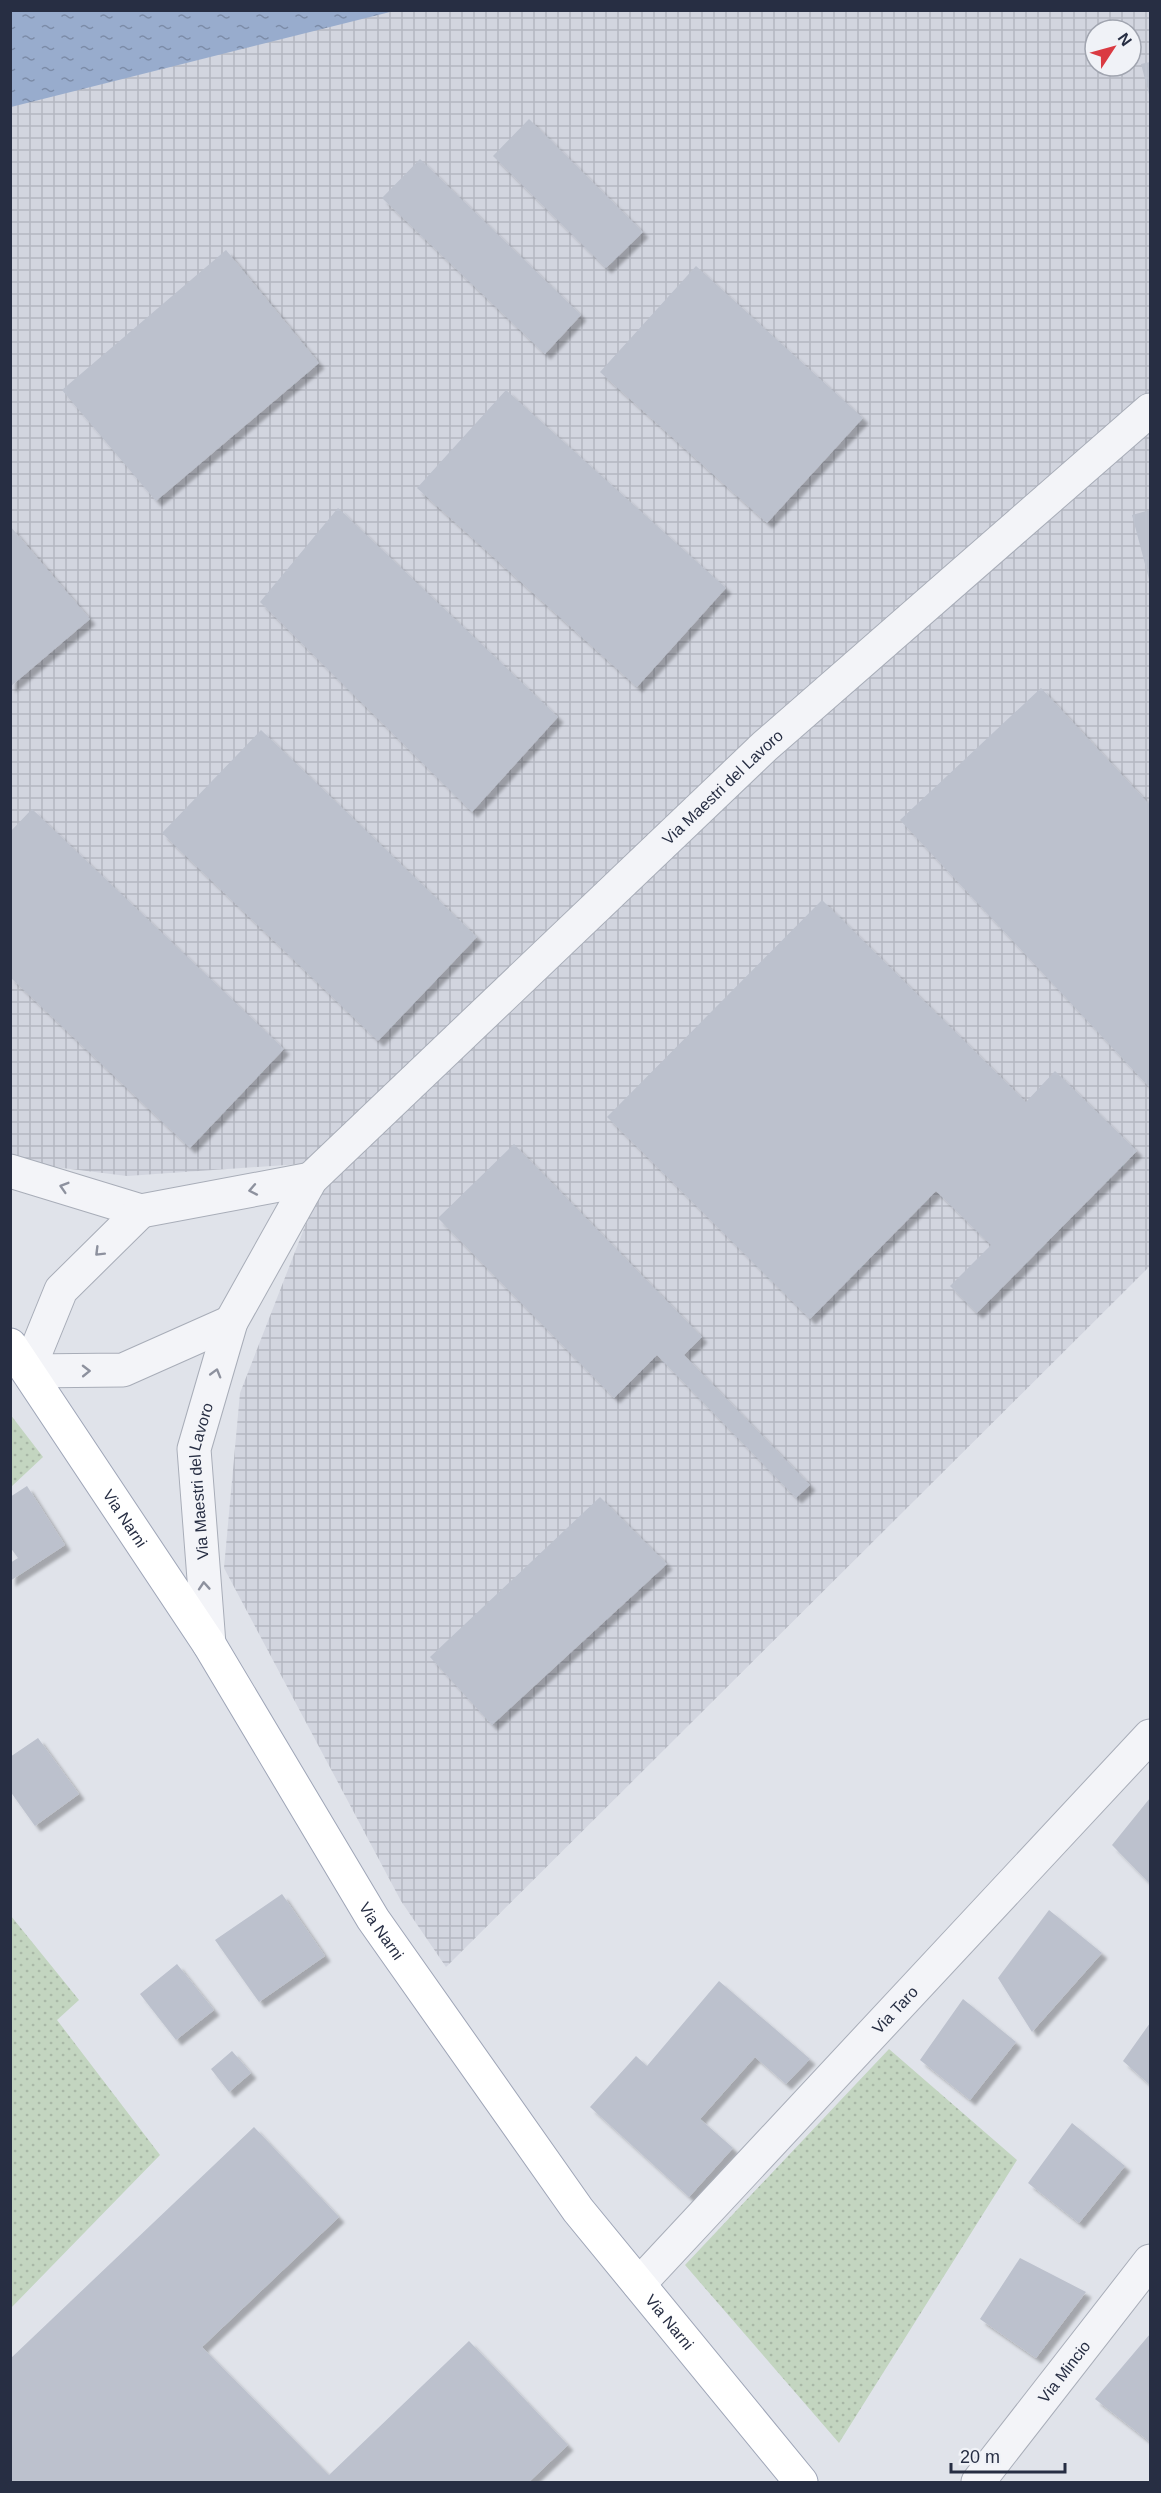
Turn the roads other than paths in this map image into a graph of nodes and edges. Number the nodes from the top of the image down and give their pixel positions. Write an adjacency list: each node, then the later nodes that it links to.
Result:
1 (1150, 410): 3 (street, Via Maestri del Lavoro)
2 (10, 1171): 4 (street, one-way to 2)
3 (311, 1179): 4 (street, one-way to 4); 5 (street, Via Maestri del Lavoro)
4 (141, 1211): 6 (street, one-way to 6)
5 (231, 1322): 6 (street, one-way to 5); 7 (street, Via Maestri del Lavoro, one-way to 5)
6 (19, 1358): 7 (main road, Via Narni)
7 (209, 1644): 10 (main road, Via Narni)
8 (1150, 1736): 10 (street, Via Taro)
9 (1150, 2263): 12 (street, Via Mincio)
10 (639, 2284): 11 (main road, Via Narni)
11 (801, 2482)
12 (978, 2482)

